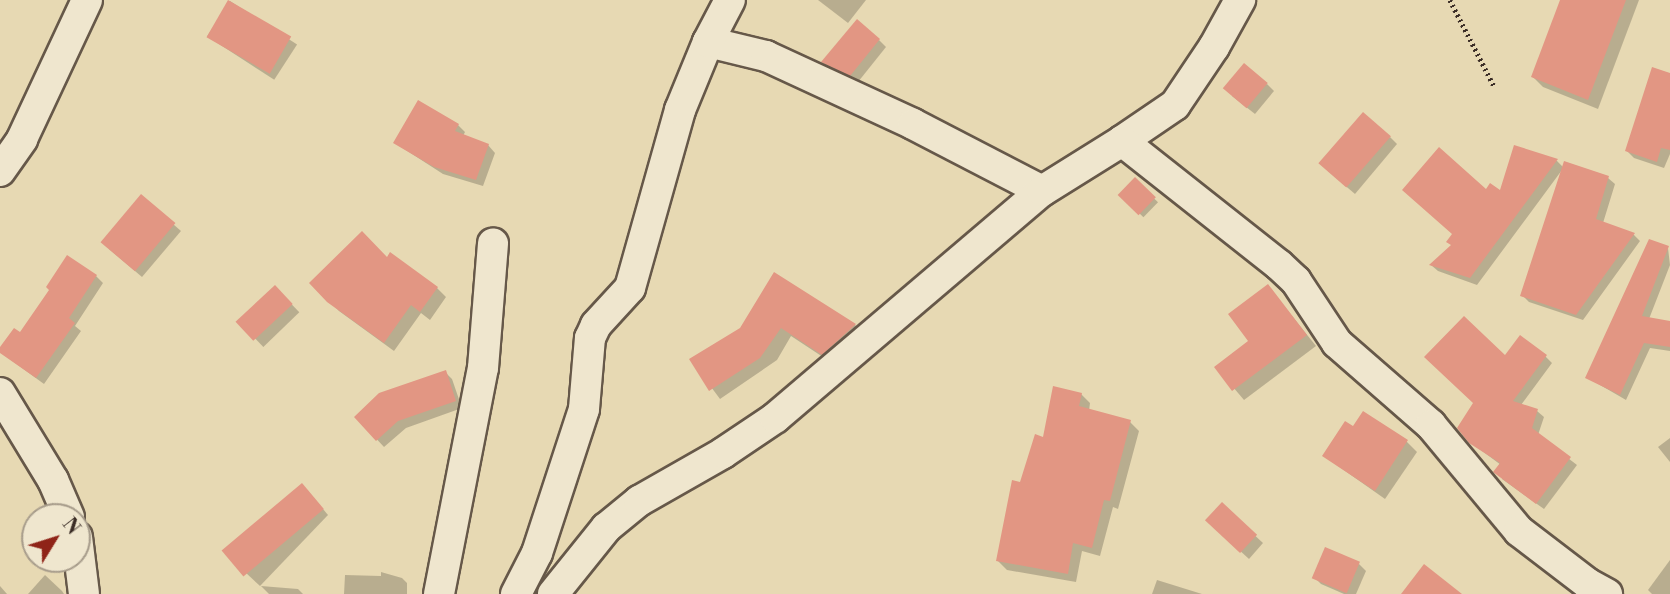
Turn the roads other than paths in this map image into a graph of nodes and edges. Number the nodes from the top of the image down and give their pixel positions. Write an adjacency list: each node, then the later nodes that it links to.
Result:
1 (88, 0): 6 (street)
2 (730, 0): 4 (street)
3 (1240, 0): 5 (street)
4 (708, 42): 7 (street); 14 (street)
5 (1122, 141): 7 (street); 16 (street)
6 (0, 171)
7 (1042, 191): 15 (street)
8 (494, 243): 13 (street)
9 (0, 393): 10 (street)
10 (63, 503)
11 (81, 573): 12 (street)
12 (84, 594)
13 (439, 594)
14 (516, 594)
15 (553, 594)
16 (1607, 594)

